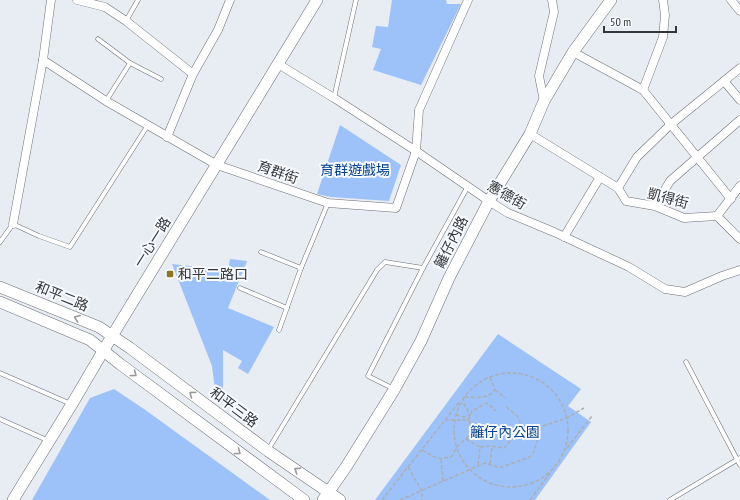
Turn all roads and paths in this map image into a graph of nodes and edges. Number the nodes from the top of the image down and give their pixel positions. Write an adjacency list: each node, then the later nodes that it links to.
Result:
1 (51, 0): 16 (street)
2 (77, 0): 13 (street)
3 (138, 0): 13 (lane)
4 (230, 0): 20 (street)
5 (317, 0): 18 (street, 一心一路)
6 (356, 0): 24 (lane)
7 (468, 0): 33 (street, 育群街)
8 (552, 0): 27 (street)
9 (611, 0): 15 (street, 籬仔內路)
10 (663, 0): 23 (street)
11 (731, 0): 12 (street)
12 (740, 11)
13 (126, 21): 20 (street)
14 (98, 39): 17 (lane)
15 (573, 52): 23 (street); 27 (street, 籬仔內路)
16 (43, 60): 26 (street, 育群街); 45 (street)
17 (130, 63): 21 (lane); 26 (lane)
18 (278, 64): 24 (street, 憲德街); 35 (street, 一心一路)
19 (740, 68): 22 (street)
20 (193, 74): 32 (street)
21 (161, 79)
22 (724, 81): 25 (street); 30 (street)
23 (643, 90): 30 (street)
24 (334, 98): 33 (street, 憲德街)
25 (740, 100)
26 (106, 101): 29 (street, 育群街)
27 (544, 101): 31 (street, 籬仔內路)
28 (740, 120): 34 (street)
29 (148, 125): 32 (street, 育群街); 45 (lane)
30 (670, 125): 34 (street); 39 (street)
31 (530, 134): 36 (street, 凱得街); 41 (street, 籬仔內路)
32 (167, 137): 35 (street, 育群街)
33 (416, 151): 37 (street, 憲德街); 42 (street, 育群街)
34 (698, 158): 40 (street); 43 (street)
35 (217, 165): 42 (street, 育群街); 58 (street, 一心一路)
36 (600, 177): 39 (street, 凱得街); 46 (street)
37 (468, 186): 41 (street, 憲德街); 51 (lane)
38 (740, 186): 40 (street)
39 (618, 188): 43 (street, 凱得街)
40 (731, 199): 44 (street)
41 (488, 202): 46 (street, 憲德街); 63 (street, 籬仔內路)
42 (328, 203): 50 (lane)
43 (655, 206): 44 (street, 凱得街)
44 (718, 216): 47 (street)
45 (13, 224): 48 (lane)
46 (564, 237): 52 (street, 憲德街)
47 (740, 238)
48 (0, 242)
49 (261, 252): 50 (lane)
50 (301, 268): 56 (lane)
51 (423, 268): 63 (lane); 88 (lane)
52 (740, 270)
53 (0, 287): 58 (street, 和平二路, one-way to 53)
54 (240, 288): 56 (lane)
55 (0, 302): 59 (street)
56 (287, 308): 57 (lane)
57 (279, 330)
58 (112, 336): 59 (street, 一心一路); 88 (street, 和平三路, one-way to 58)
59 (103, 350): 69 (street, 一心一路); 101 (street, one-way to 101)
60 (686, 362): 89 (lane)
61 (0, 373): 69 (lane)
62 (490, 378): 64 (path); 66 (path); 76 (path)
63 (394, 390): 99 (street, 籬仔內路)
64 (495, 390): 65 (path); 67 (path)
65 (485, 397): 66 (path); 68 (path)
66 (462, 398): 73 (path); 74 (path); 78 (path)
67 (506, 398)
68 (487, 403): 72 (path); 74 (path)
69 (72, 404): 82 (street, 一心一路)
70 (506, 406): 84 (path)
71 (584, 408): 76 (path)
72 (496, 411)
73 (456, 415): 74 (path); 79 (path)
74 (470, 415): 80 (path)
75 (592, 416): 87 (path)
76 (567, 418): 87 (path); 91 (path)
77 (0, 419): 82 (lane)
78 (445, 420): 79 (path); 86 (path)
79 (455, 420): 80 (path); 85 (path)
80 (468, 420): 81 (path)
81 (466, 439): 83 (path); 85 (path)
82 (50, 441): 100 (street, 一心一路)
83 (480, 447): 84 (path); 93 (path)
84 (492, 447): 91 (path)
85 (456, 449): 90 (path); 95 (path)
86 (422, 450): 90 (path); 94 (path)
87 (566, 450): 96 (path)
88 (268, 451): 99 (street, 和平三路, one-way to 88)
89 (738, 458): 92 (lane); 107 (lane)
90 (441, 459): 97 (path)
91 (490, 464): 93 (path)
92 (740, 465)
93 (478, 466): 95 (path)
94 (408, 467): 98 (path); 103 (path)
95 (470, 470): 96 (path); 97 (path)
96 (553, 470): 106 (path)
97 (443, 481): 98 (path)
98 (422, 491): 104 (path); 105 (path)
99 (326, 496): 102 (street, 和平三路)
100 (13, 500)
101 (304, 500)
102 (340, 500)
103 (382, 500)
104 (400, 500)
105 (422, 500)
106 (530, 500)
107 (670, 500)

